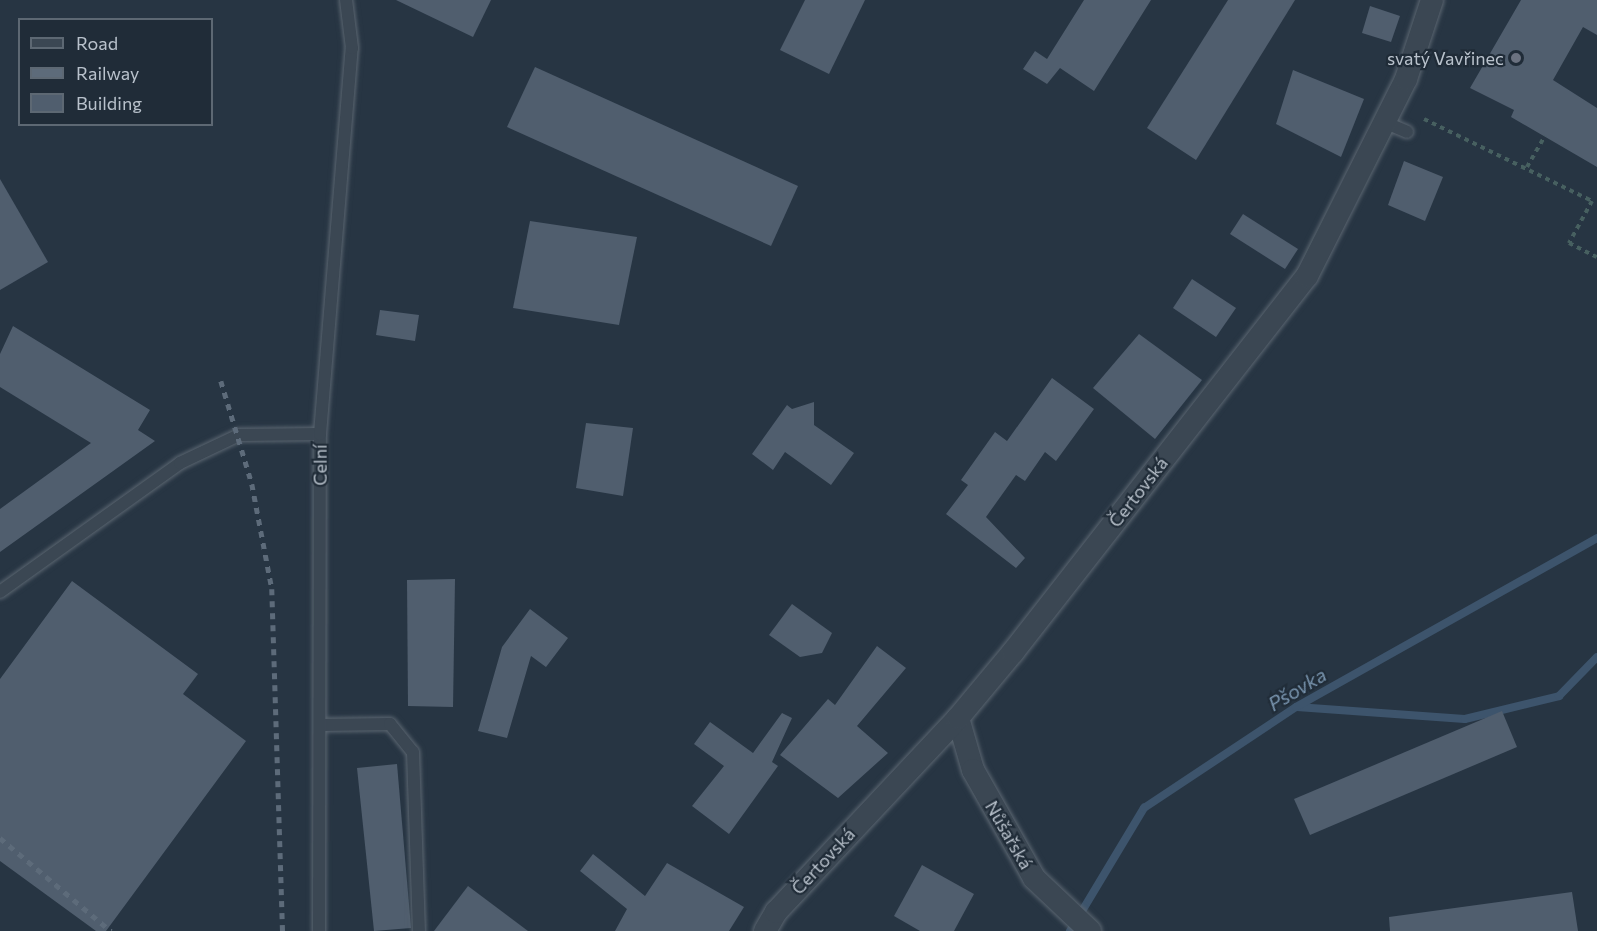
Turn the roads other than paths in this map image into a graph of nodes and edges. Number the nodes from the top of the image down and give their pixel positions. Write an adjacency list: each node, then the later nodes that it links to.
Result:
1 (346, 0): 5 (lane, Celní)
2 (1432, 0): 3 (street, Čertovská)
3 (1384, 122): 4 (lane); 7 (street, Čertovská)
4 (1407, 132)
5 (320, 434): 6 (lane); 8 (lane, Celní)
6 (0, 592)
7 (958, 718): 11 (street, Čertovská); 12 (street, Nůšařská)
8 (320, 725): 9 (lane, Celní); 10 (lane)
9 (319, 931)
10 (419, 931)
11 (765, 931)
12 (1090, 931)

